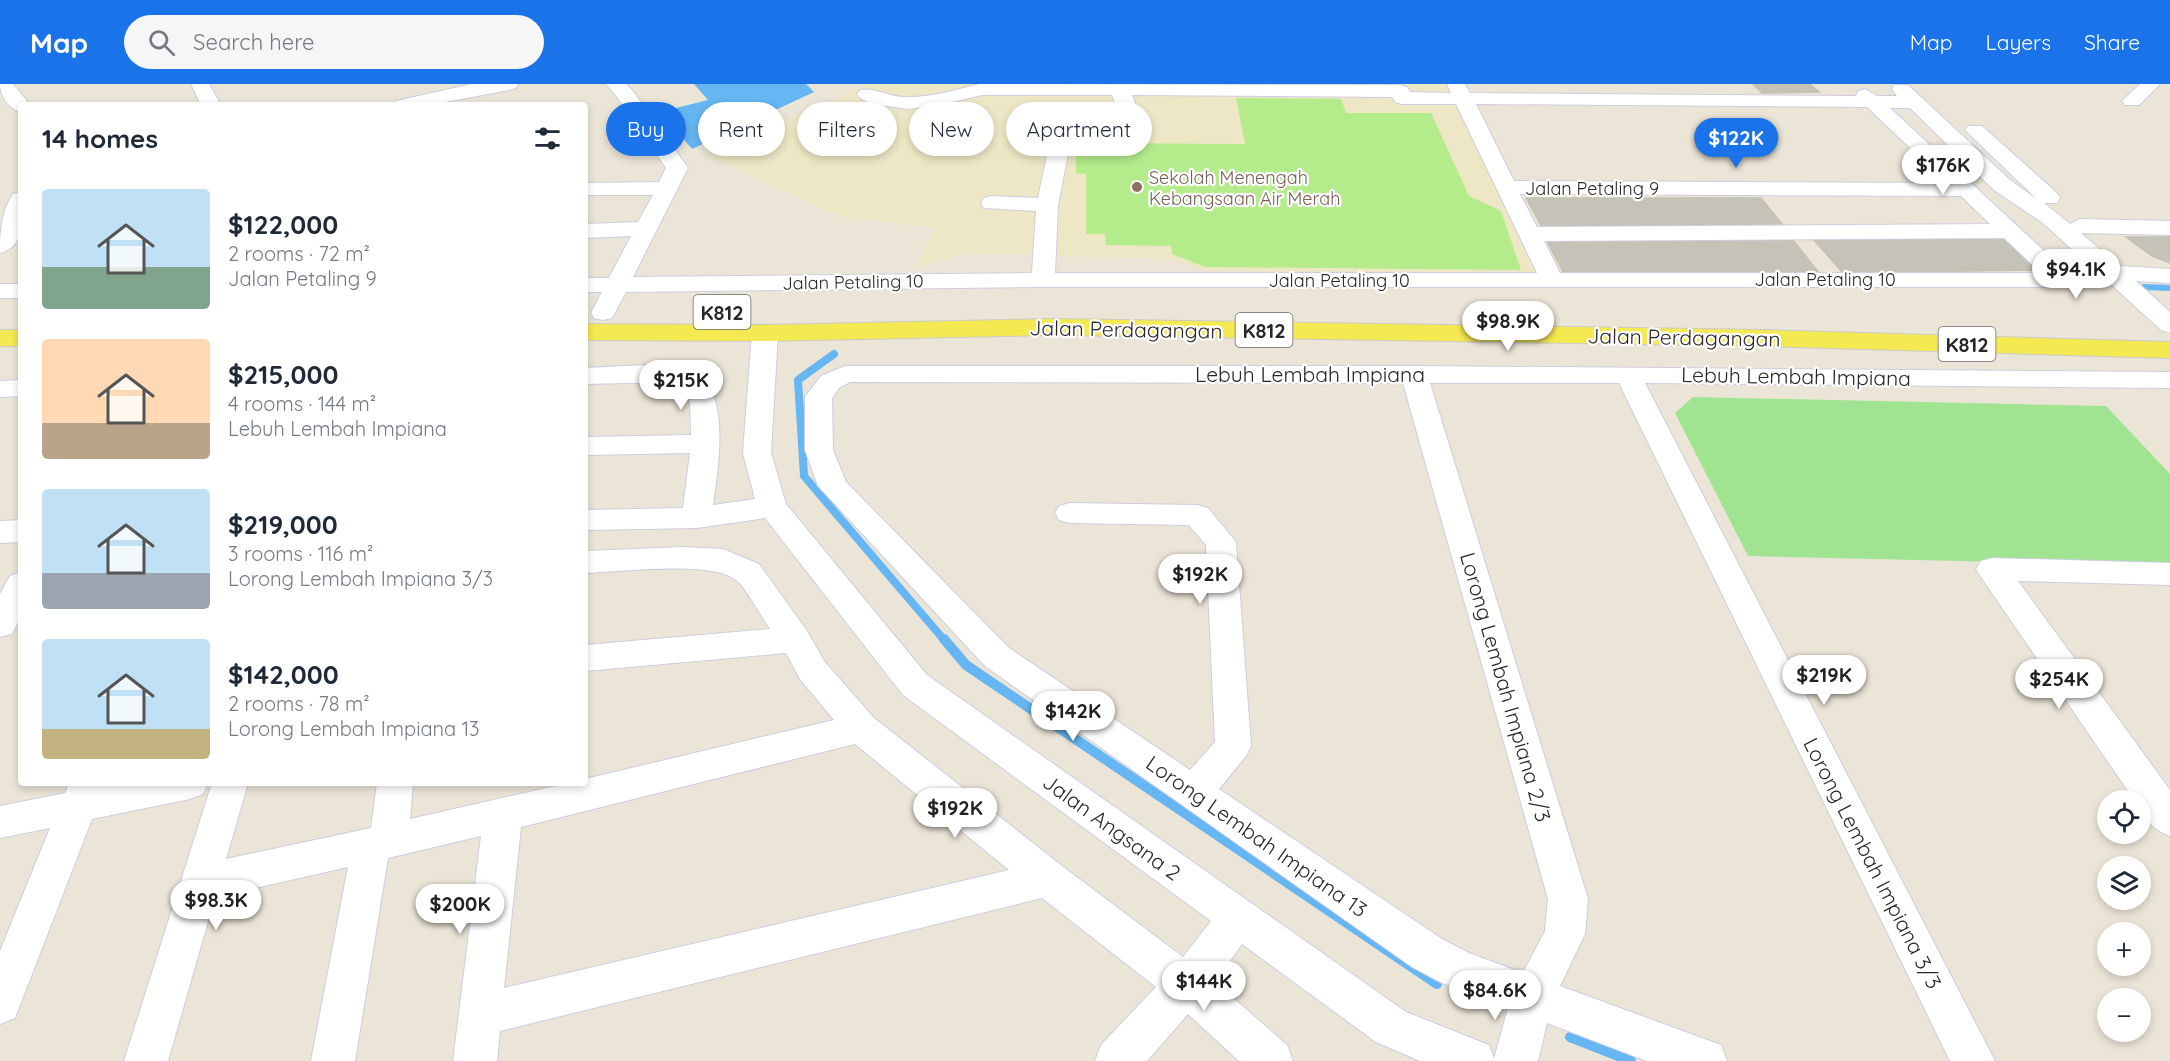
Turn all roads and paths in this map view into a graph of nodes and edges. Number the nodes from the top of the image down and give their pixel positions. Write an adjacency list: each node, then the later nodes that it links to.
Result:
1 (3, 84): 19 (street)
2 (200, 84): 20 (street)
3 (398, 84): 21 (street)
4 (509, 84): 22 (street)
5 (615, 84): 25 (street)
6 (1852, 84): 17 (street)
7 (1896, 84): 15 (street)
8 (2151, 84): 18 (street)
9 (979, 86): 11 (street); 16 (street)
10 (1398, 88): 11 (street); 12 (street)
11 (1120, 90): 29 (street)
12 (1459, 91): 13 (street); 24 (street)
13 (1527, 91): 14 (street)
14 (1597, 92): 17 (street)
15 (1919, 93): 17 (street); 32 (street); 39 (street)
16 (867, 94)
17 (1871, 100): 23 (street)
18 (2132, 101)
19 (18, 102)
20 (209, 102)
21 (407, 102)
22 (417, 102)
23 (1947, 172): 24 (street); 27 (street)
24 (1503, 180): 31 (street, Jalan Petaling 9); 37 (street)
25 (667, 188): 26 (street); 34 (street)
26 (588, 189)
27 (1966, 190): 31 (street, Jalan Petaling 9); 36 (street)
28 (992, 203): 29 (street)
29 (1047, 205): 45 (street)
30 (18, 208): 38 (street)
31 (1782, 211): 36 (street); 37 (street); 43 (street)
32 (2080, 226): 33 (street); 40 (street)
33 (2170, 228)
34 (646, 229): 35 (street); 47 (street)
35 (588, 231)
36 (2010, 231): 44 (street)
37 (1530, 234): 42 (street)
38 (7, 245)
39 (2102, 276): 40 (street, Jalan Petaling 10); 44 (street, Jalan Petaling 10); 53 (street)
40 (2141, 276): 41 (street, Jalan Petaling 10)
41 (2170, 276)
42 (1552, 279): 43 (street, Jalan Petaling 10); 45 (street, Jalan Petaling 10)
43 (1837, 279): 44 (street, Jalan Petaling 10)
44 (2061, 279)
45 (1043, 280): 47 (street, Jalan Petaling 10)
46 (588, 285): 47 (street, Jalan Petaling 10)
47 (618, 285): 52 (street)
48 (0, 291): 49 (street)
49 (18, 291)
50 (0, 319): 51 (main road)
51 (18, 319)
52 (591, 320): 53 (main road, Jalan Perdagangan / K812); 54 (main road, Jalan Perdagangan / K812)
53 (2163, 327): 57 (street)
54 (765, 333): 57 (main road, Jalan Perdagangan / K812); 65 (street, Jalan Angsana 2)
55 (0, 338): 56 (main road)
56 (18, 338)
57 (2170, 349)
58 (845, 374): 59 (street, Lebuh Lembah Impiana); 83 (street, Lorong Lembah Impiana 13)
59 (1414, 374): 60 (street, Lebuh Lembah Impiana); 93 (street, Lorong Lembah Impiana 2/3)
60 (1628, 375): 62 (street, Lebuh Lembah Impiana); 104 (street, Lorong Lembah Impiana 3/3)
61 (588, 376): 63 (street)
62 (2170, 380)
63 (704, 444): 64 (street); 67 (street)
64 (588, 446)
65 (772, 507): 67 (street); 91 (street, Jalan Angsana 2)
66 (1070, 513): 83 (street)
67 (697, 518): 68 (street)
68 (588, 520)
69 (18, 531): 70 (street)
70 (0, 532)
71 (588, 562): 77 (street)
72 (2170, 574): 86 (street)
73 (0, 582): 74 (street)
74 (18, 583)
75 (18, 589): 76 (street)
76 (0, 625)
77 (795, 640): 78 (street); 79 (street)
78 (588, 658)
79 (861, 728): 85 (street); 89 (street)
80 (161, 786): 84 (street)
81 (229, 786): 90 (street)
82 (394, 786): 88 (street)
83 (1193, 793): 93 (street, Lorong Lembah Impiana 13)
84 (83, 794): 87 (street); 94 (street)
85 (504, 815): 88 (street); 95 (street)
86 (2170, 820)
87 (0, 822)
88 (379, 843): 90 (street); 97 (street)
89 (1048, 879): 92 (street); 95 (street)
90 (200, 884): 96 (street)
91 (1238, 917): 92 (street); 101 (street, Jalan Angsana 2)
92 (1187, 985): 99 (street); 100 (street)
93 (1533, 996): 102 (street, Lorong Lembah Impiana 2/3); 103 (street, Lorong Lembah Impiana 13)
94 (0, 1003)
95 (481, 1015): 98 (street)
96 (146, 1061)
97 (333, 1061)
98 (476, 1061)
99 (1117, 1061)
100 (1271, 1061)
101 (1473, 1061)
102 (1516, 1061)
103 (1705, 1061)
104 (1973, 1061)

